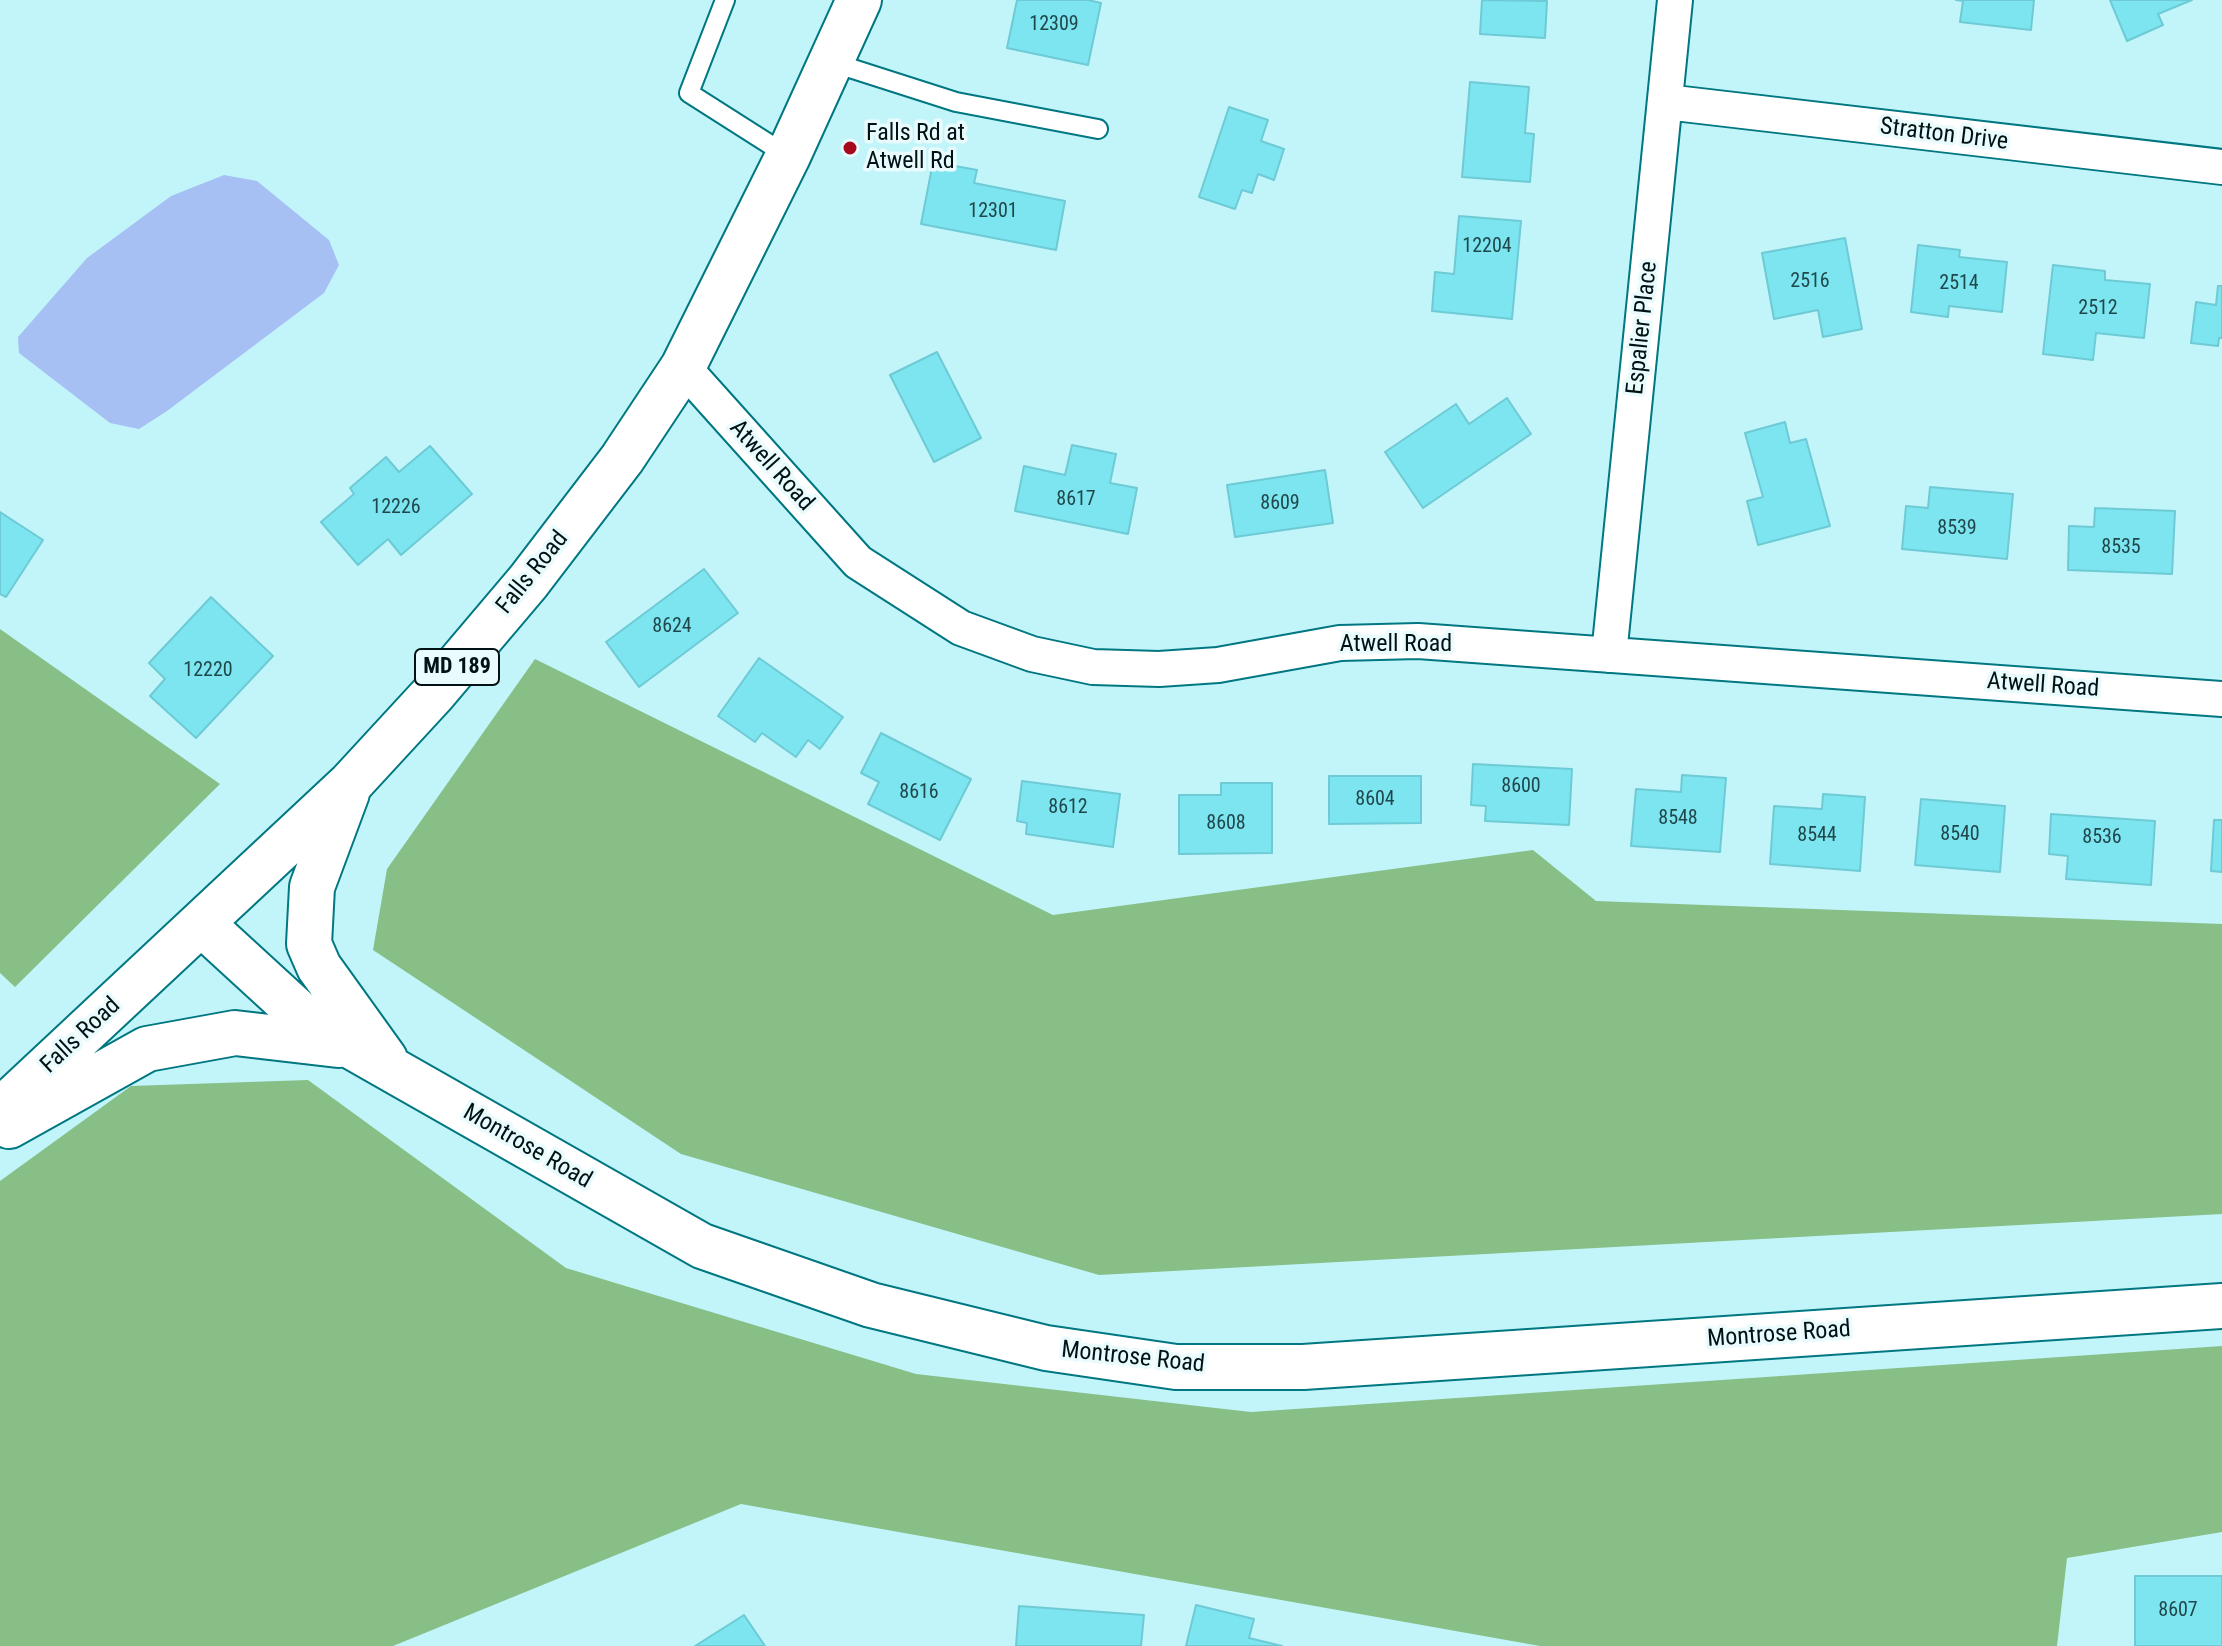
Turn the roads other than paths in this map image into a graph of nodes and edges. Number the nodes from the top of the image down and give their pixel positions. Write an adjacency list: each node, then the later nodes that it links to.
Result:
1 (725, 0): 7 (lane)
2 (859, 0): 4 (main road, Falls Road / MD 189)
3 (1675, 0): 5 (street, Espalier Place)
4 (831, 62): 6 (lane); 7 (main road, Falls Road / MD 189)
5 (1666, 102): 8 (street, Stratton Drive); 10 (street, Espalier Place)
6 (1098, 129)
7 (788, 156): 9 (main road, Falls Road / MD 189)
8 (2222, 167)
9 (683, 367): 10 (street, Atwell Road); 12 (main road, Falls Road / MD 189)
10 (1609, 655): 11 (street, Atwell Road)
11 (2222, 699)
12 (351, 783): 13 (main road, Falls Road / MD 189); 15 (main road)
13 (202, 924): 14 (main road, Montrose Road); 16 (main road, Falls Road / MD 189)
14 (351, 1047): 15 (main road, Montrose Road); 17 (main road)
15 (393, 1071): 18 (main road, Montrose Road)
16 (0, 1111)
17 (0, 1131)
18 (2222, 1306)

